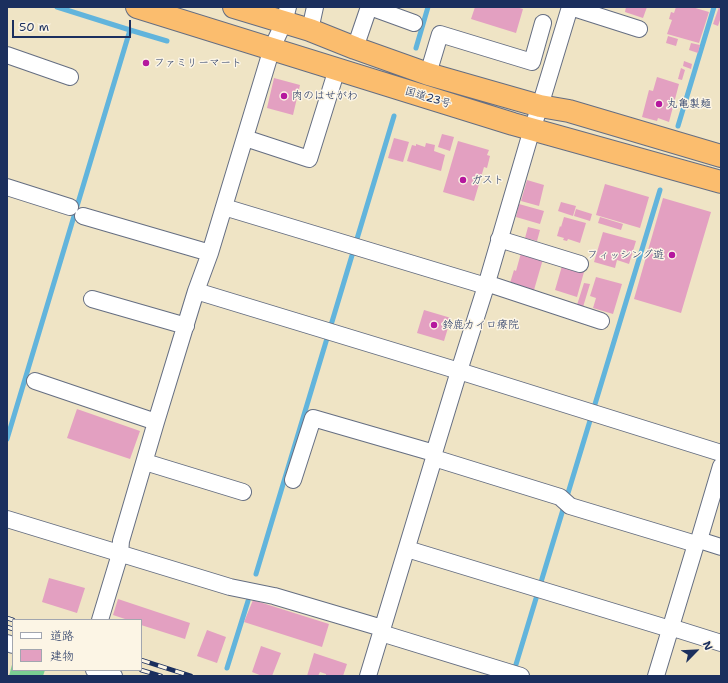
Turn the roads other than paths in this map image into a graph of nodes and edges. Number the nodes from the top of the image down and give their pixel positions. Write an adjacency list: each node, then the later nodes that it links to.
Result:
1 (137, 7): 11 (highway, 国道23号)
2 (234, 7): 6 (highway, 国道23号)
3 (315, 7): 10 (street)
4 (369, 7): 7 (street); 12 (street)
5 (570, 7): 9 (street); 17 (street)
6 (286, 14): 10 (highway, 国道23号); 11 (street)
7 (414, 22)
8 (543, 23): 15 (street)
9 (639, 29)
10 (310, 30): 12 (highway, 国道23号)
11 (272, 48): 14 (highway, 国道23号); 19 (street)
12 (355, 48): 15 (highway, 国道23号)
13 (7, 55): 16 (street)
14 (337, 69): 18 (highway, 国道23号); 19 (street)
15 (428, 74): 17 (highway, 国道23号)
16 (70, 77)
17 (540, 106): 18 (street); 20 (highway, 国道23号)
18 (532, 129): 21 (highway, 国道23号); 26 (street)
19 (245, 138): 23 (street)
20 (721, 156)
21 (721, 182)
22 (7, 188): 24 (street)
23 (224, 206): 27 (street); 29 (street)
24 (70, 207)
25 (83, 216): 27 (street)
26 (499, 239): 28 (street); 29 (street)
27 (210, 253): 30 (street)
28 (580, 264)
29 (486, 284): 32 (street); 34 (street)
30 (196, 291): 33 (street); 34 (street)
31 (92, 299): 33 (street)
32 (601, 321)
33 (186, 326): 36 (street)
34 (458, 371): 37 (street); 38 (street)
35 (35, 381): 36 (street)
36 (156, 422): 39 (street)
37 (721, 453)
38 (434, 455): 41 (street); 44 (street); 46 (street)
39 (145, 462): 42 (street); 47 (street)
40 (721, 466): 44 (street)
41 (293, 480)
42 (243, 492)
43 (7, 519): 47 (street)
44 (698, 542): 45 (street); 49 (street)
45 (721, 547)
46 (407, 549): 49 (street); 50 (street)
47 (120, 554): 48 (street); 50 (street)
48 (100, 619)
49 (670, 628): 51 (street); 56 (street)
50 (381, 631): 53 (street); 55 (street)
51 (721, 642)
52 (97, 671): 54 (street)
53 (514, 674)
54 (114, 676)
55 (368, 676)
56 (656, 676)

